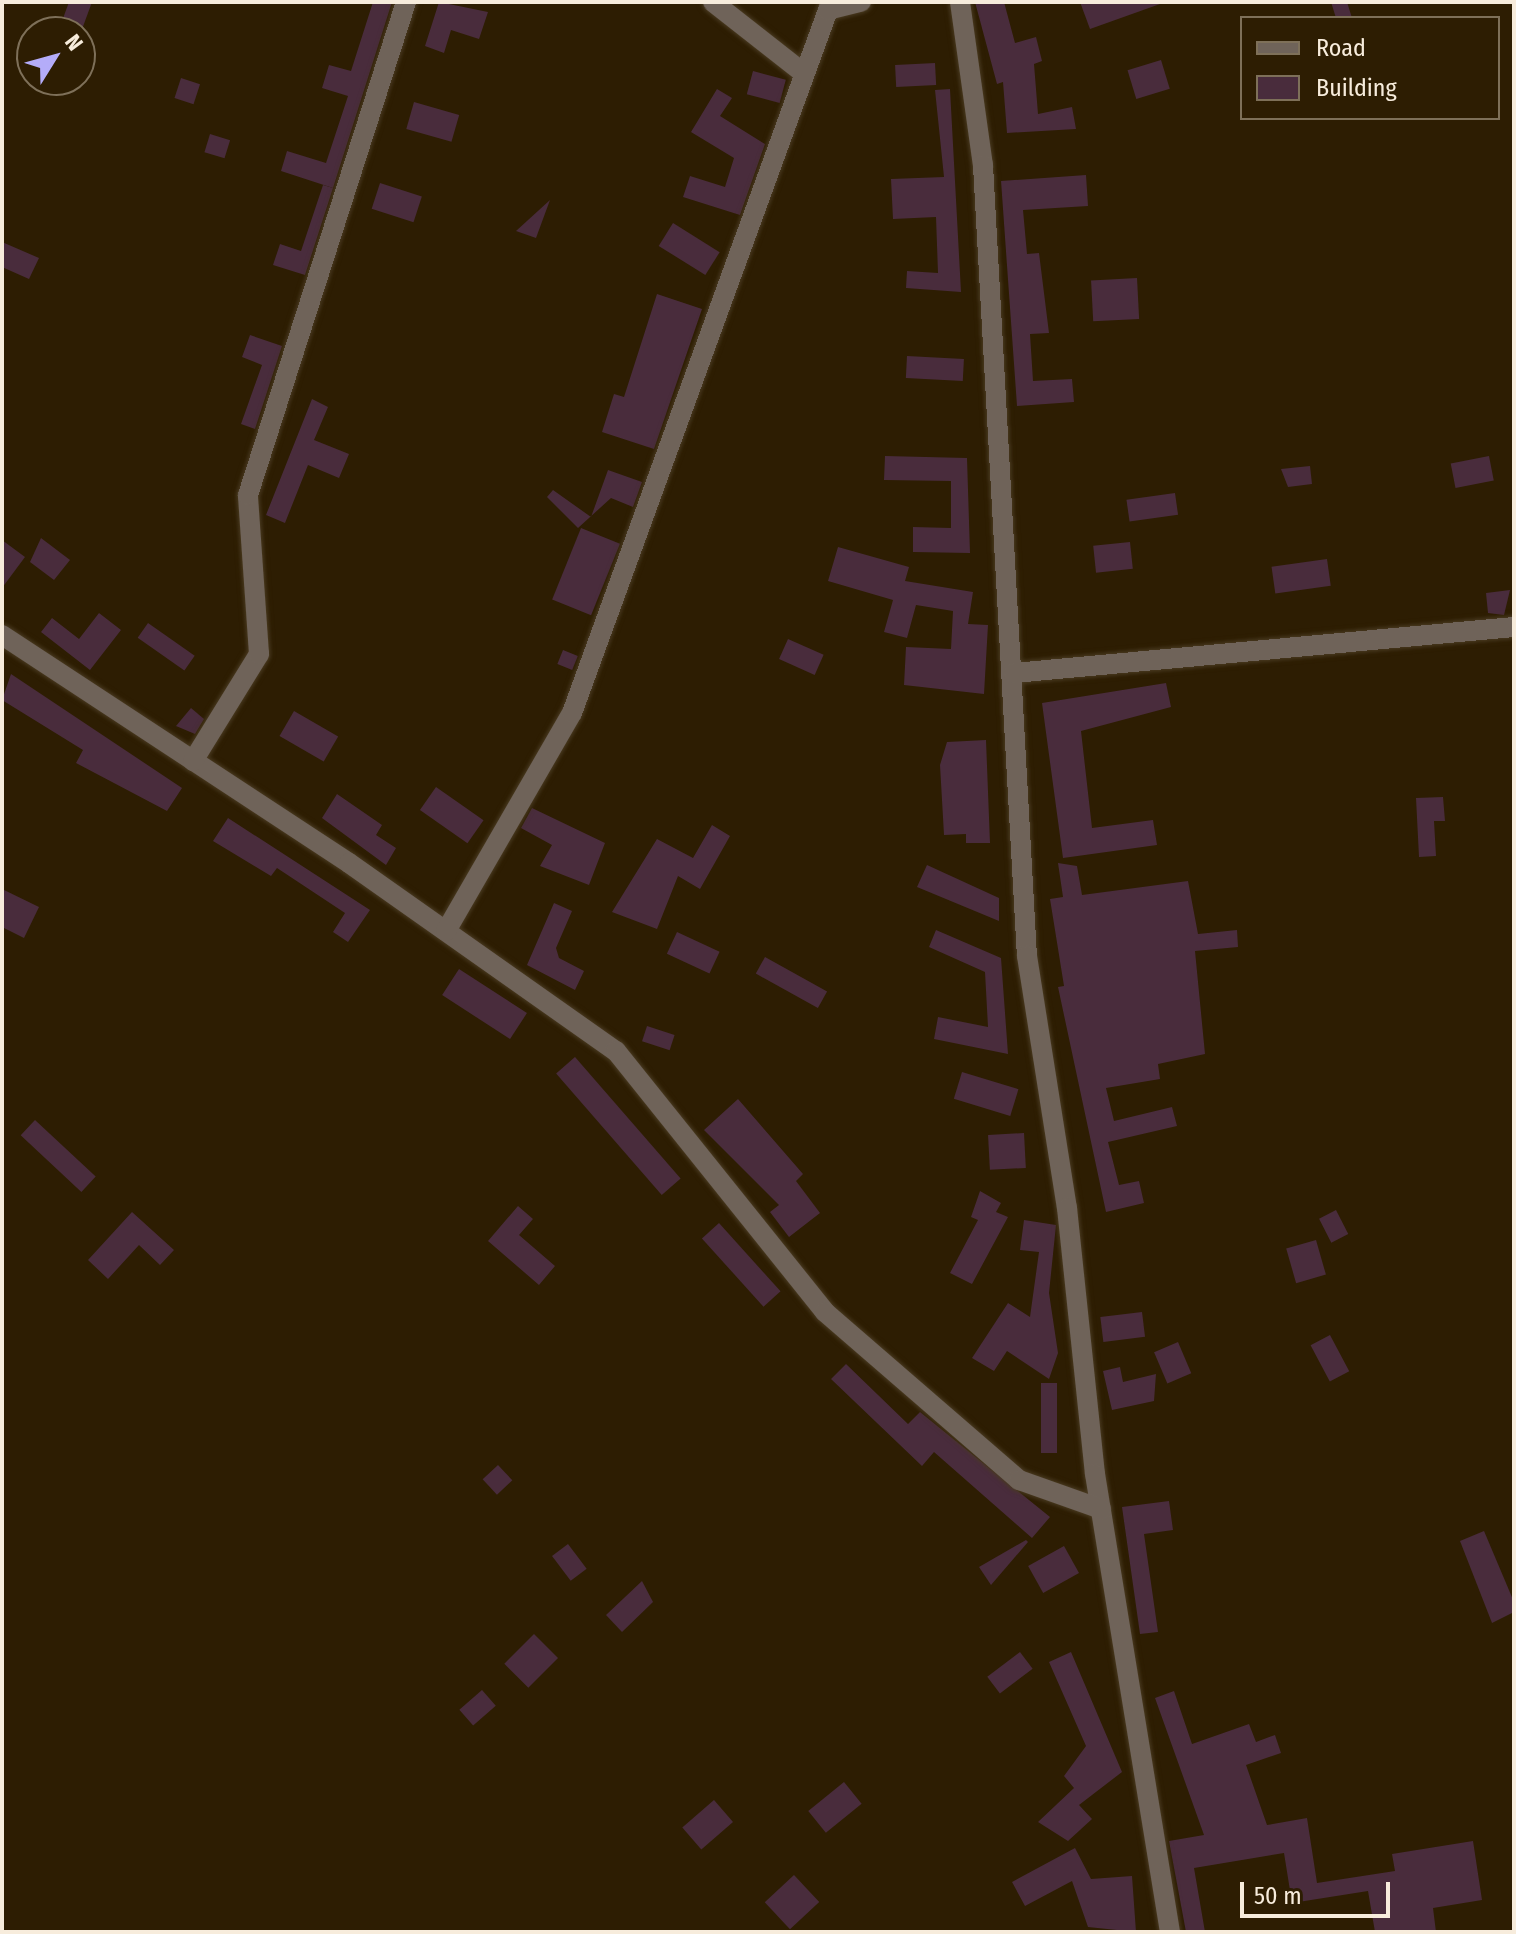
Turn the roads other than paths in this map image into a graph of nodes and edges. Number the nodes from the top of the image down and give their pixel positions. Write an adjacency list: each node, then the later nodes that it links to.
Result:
1 (406, 2): 9 (street)
2 (713, 2): 5 (street)
3 (861, 2): 5 (street)
4 (960, 2): 8 (street)
5 (801, 71): 10 (street)
6 (1514, 627): 8 (street)
7 (2, 635): 9 (street)
8 (1014, 673): 11 (street)
9 (193, 761): 10 (street)
10 (446, 931): 11 (street)
11 (1101, 1509): 12 (street)
12 (1170, 1932)

